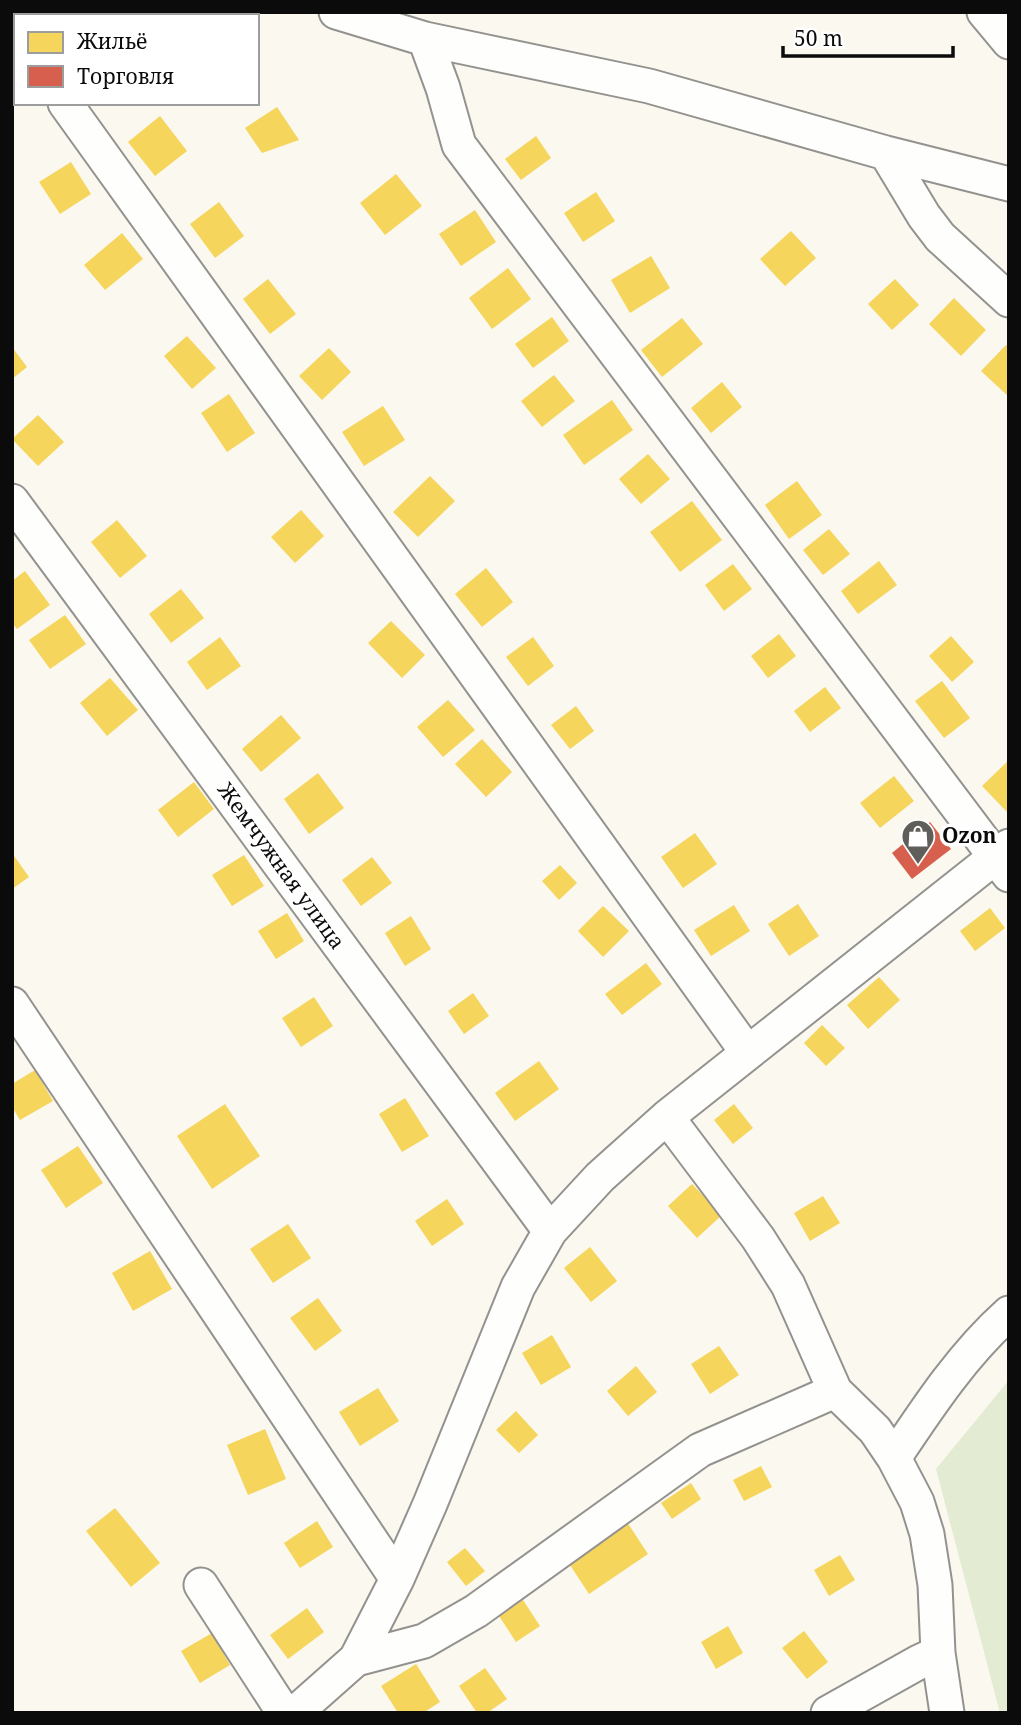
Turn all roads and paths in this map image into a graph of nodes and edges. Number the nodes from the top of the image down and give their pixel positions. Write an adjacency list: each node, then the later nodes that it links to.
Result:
1 (336, 12): 4 (street)
2 (984, 12): 3 (street)
3 (1007, 31)
4 (425, 39): 6 (street); 10 (street)
5 (66, 105): 12 (street)
6 (886, 153): 7 (street); 8 (street)
7 (1009, 184)
8 (1009, 300)
9 (12, 501): 14 (street, Жемчужная улица)
10 (1004, 859): 12 (street)
11 (12, 1004): 19 (street)
12 (747, 1052): 13 (street)
13 (667, 1116): 14 (street); 17 (street)
14 (550, 1231): 19 (street)
15 (1009, 1298): 16 (street)
16 (998, 1323): 18 (street)
17 (835, 1391): 18 (street); 22 (street)
18 (894, 1458): 21 (street)
19 (397, 1579): 22 (street)
20 (201, 1585): 23 (street)
21 (938, 1653): 25 (street); 26 (street)
22 (356, 1659): 24 (street)
23 (284, 1713)
24 (295, 1713)
25 (828, 1713)
26 (947, 1713)

